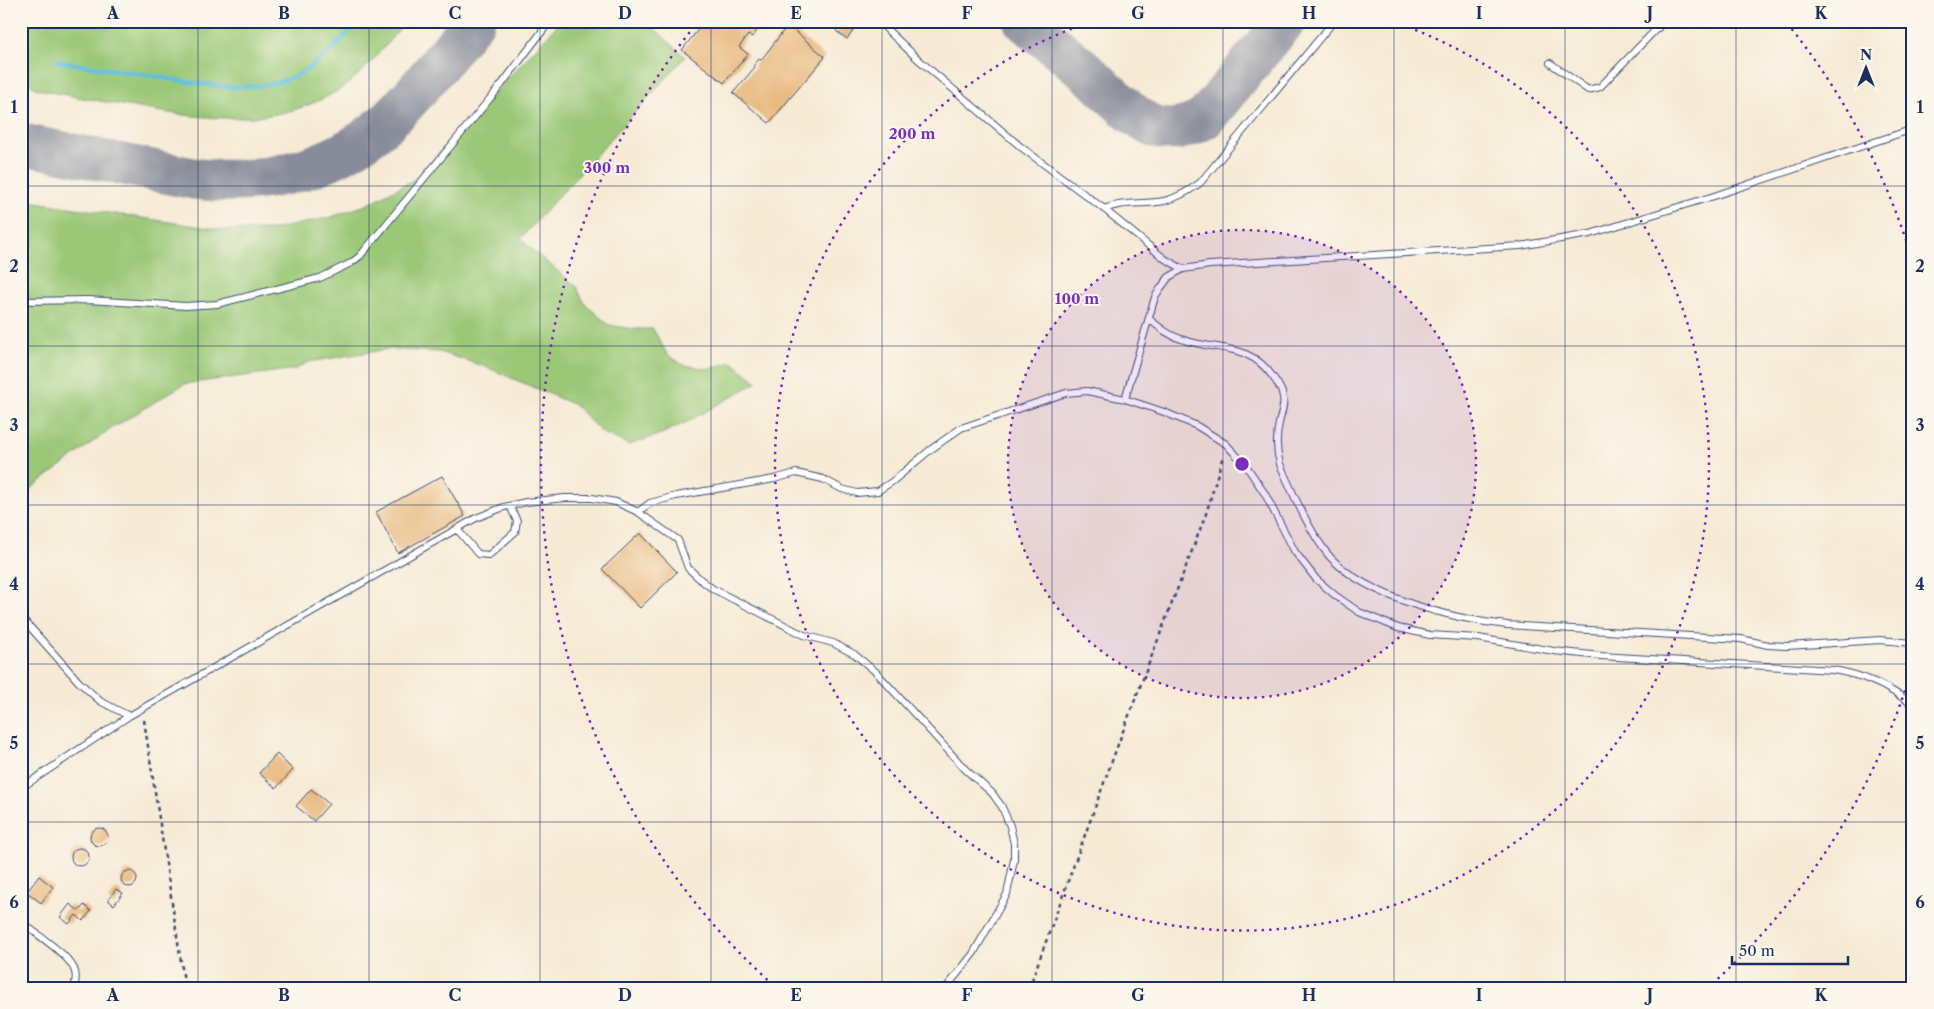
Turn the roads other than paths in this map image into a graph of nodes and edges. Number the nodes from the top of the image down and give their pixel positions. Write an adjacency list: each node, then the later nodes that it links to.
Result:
1 (550, 21): 11 (lane)
2 (878, 21): 9 (lane)
3 (1334, 21): 9 (lane)
4 (1650, 21): 6 (lane)
5 (1664, 21): 6 (lane)
6 (1658, 28): 7 (lane)
7 (1550, 63)
8 (1913, 129): 10 (lane)
9 (1104, 209): 10 (lane)
10 (1183, 269): 12 (lane)
11 (21, 301)
12 (1149, 319): 13 (lane); 18 (lane)
13 (1125, 399): 15 (lane); 19 (lane)
14 (510, 506): 15 (lane); 16 (lane); 16 (lane)
15 (638, 512): 24 (lane)
16 (457, 529): 20 (lane)
17 (21, 617): 20 (lane)
18 (1913, 644)
19 (1913, 704)
20 (129, 716): 21 (lane)
21 (21, 788)
22 (21, 924): 23 (lane)
23 (74, 988)
24 (946, 988)

